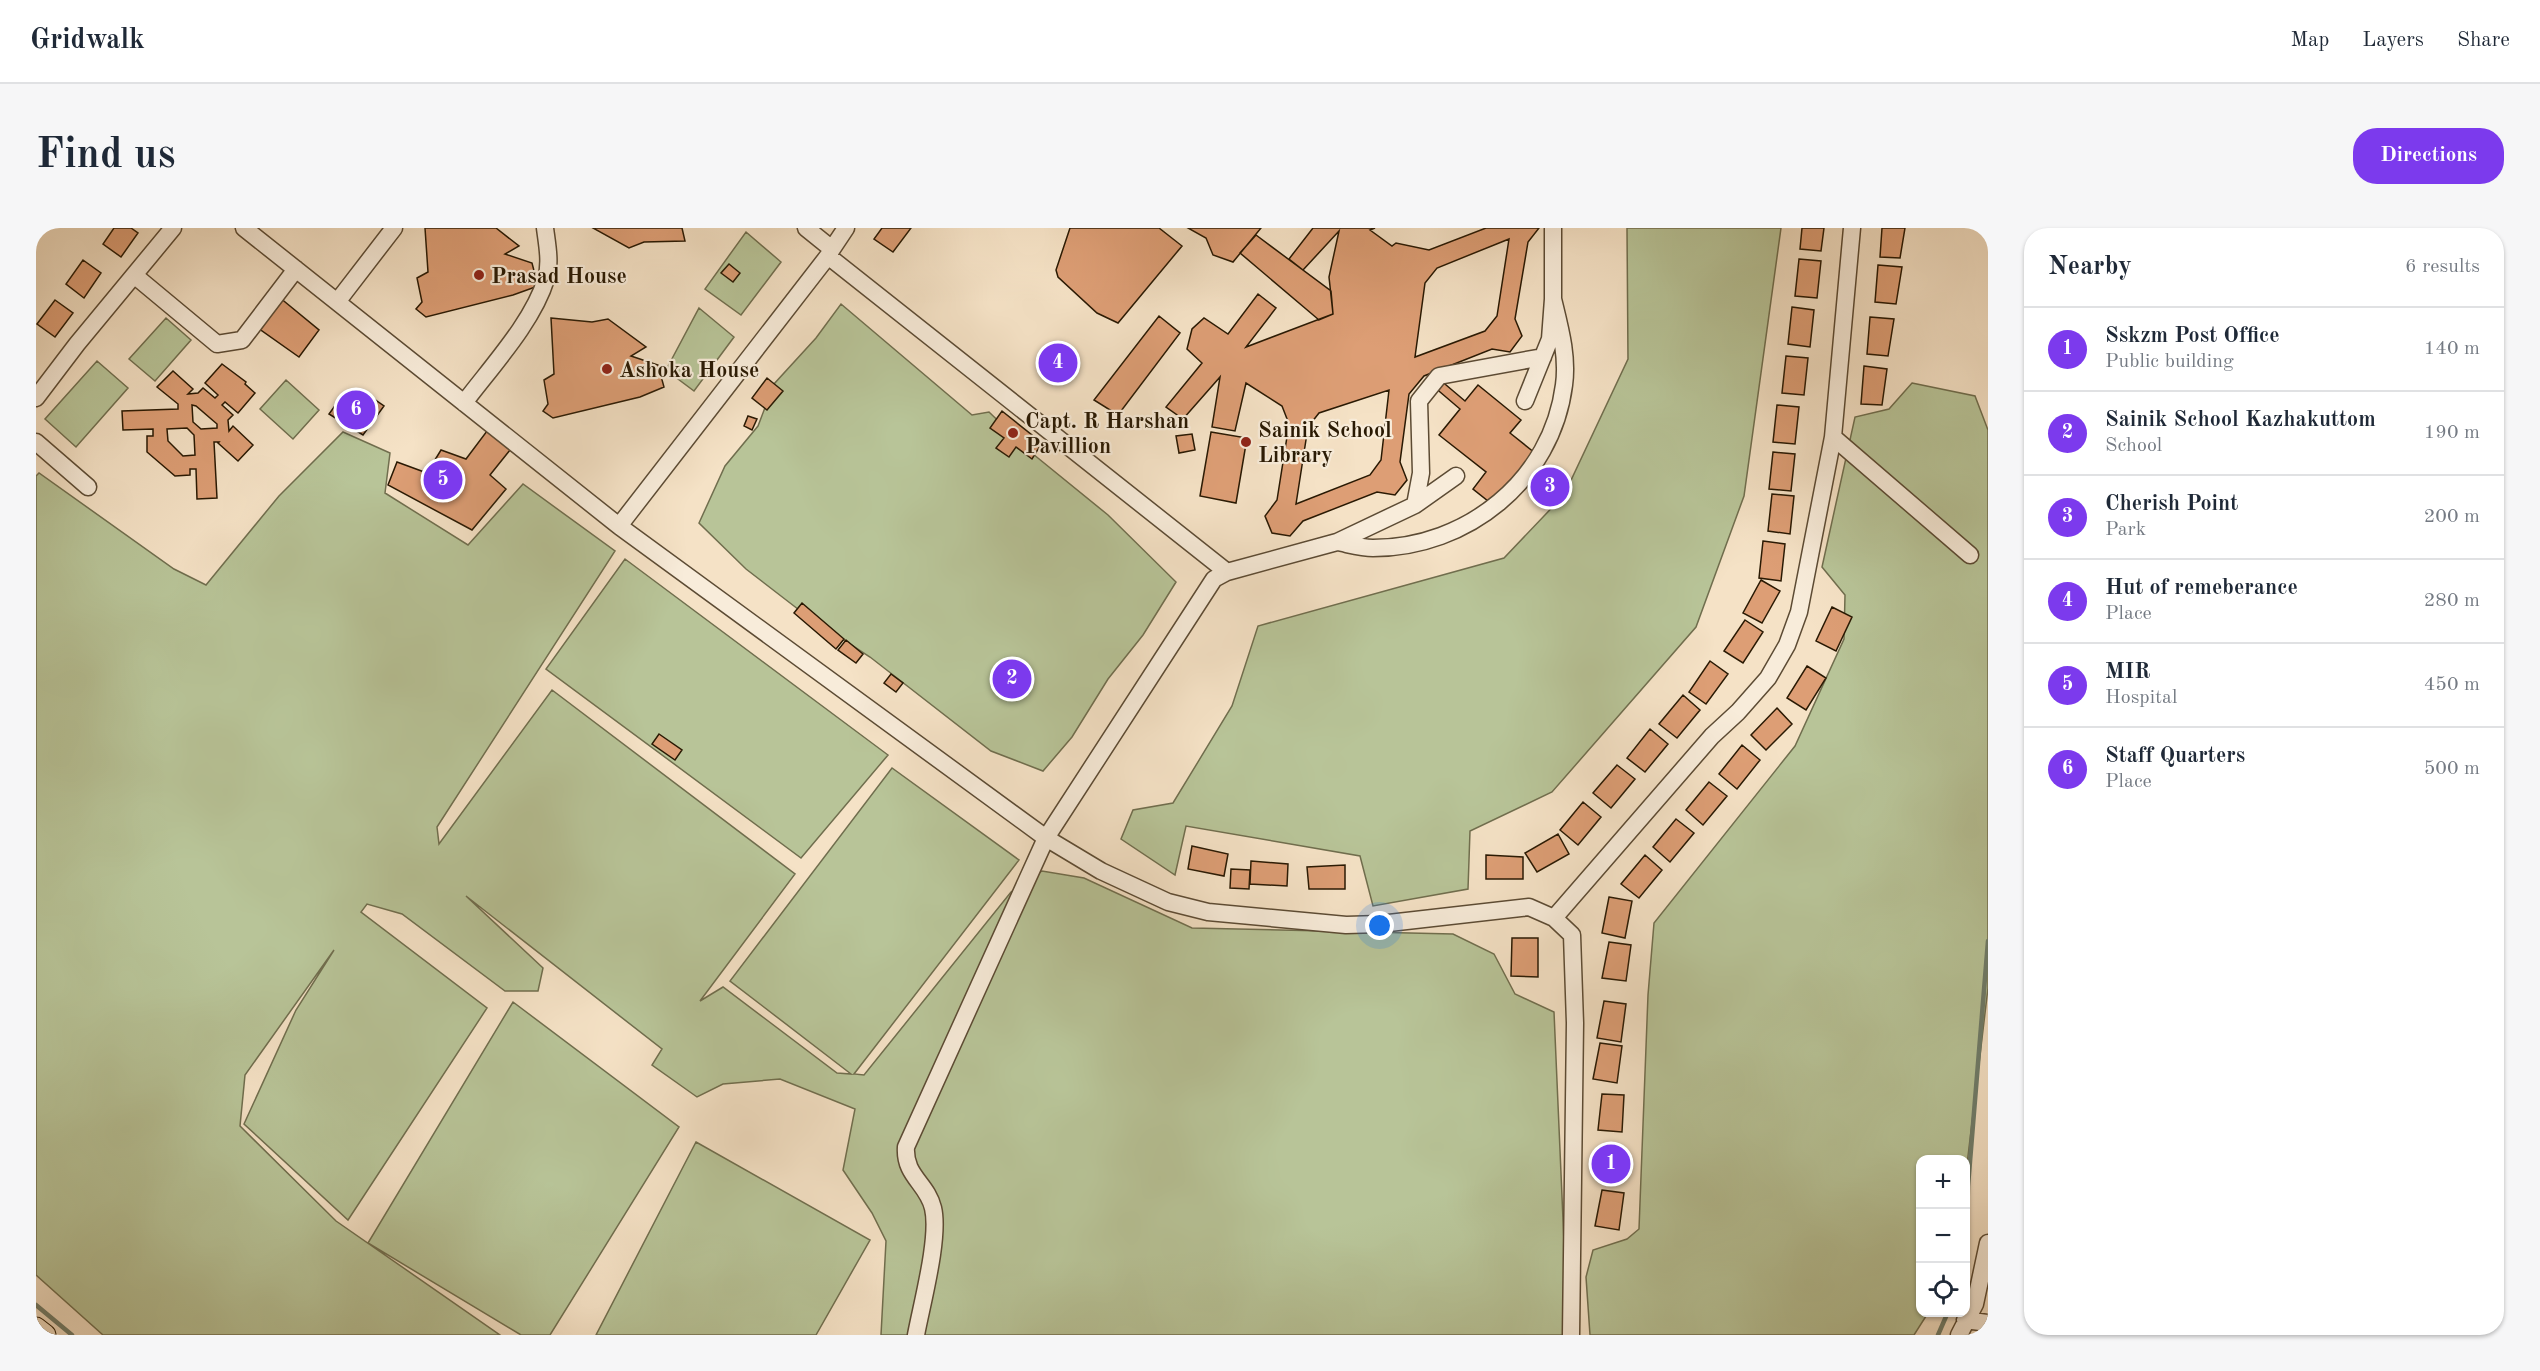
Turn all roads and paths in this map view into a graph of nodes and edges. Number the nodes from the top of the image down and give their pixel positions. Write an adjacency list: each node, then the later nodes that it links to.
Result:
1 (173, 228): 11 (street)
2 (244, 228): 10 (street)
3 (394, 228): 13 (street)
4 (545, 228): 17 (street)
5 (806, 228): 9 (street)
6 (846, 228): 9 (street)
7 (1553, 228): 12 (street)
8 (1852, 228): 18 (street)
9 (830, 252): 23 (street); 26 (street)
10 (296, 269): 11 (street); 13 (street)
11 (134, 275): 15 (street)
12 (1552, 300): 14 (street); 24 (street)
13 (337, 302): 17 (street)
14 (1543, 357): 16 (street); 22 (street)
15 (36, 398)
16 (1525, 401)
17 (464, 403): 23 (street)
18 (1833, 437): 25 (street); 28 (street)
19 (36, 442): 21 (street)
20 (1456, 476): 22 (street)
21 (88, 487)
22 (1415, 505): 24 (street)
23 (619, 526): 27 (street)
24 (1337, 542): 26 (street)
25 (1970, 555)
26 (1227, 572): 27 (street)
27 (1046, 838): 28 (street); 34 (street)
28 (1554, 918): 35 (street)
29 (1988, 1245): 32 (street)
30 (1988, 1323): 32 (street)
31 (36, 1328): 33 (main road)
32 (1962, 1328)
33 (45, 1335)
34 (916, 1335)
35 (1571, 1335)

